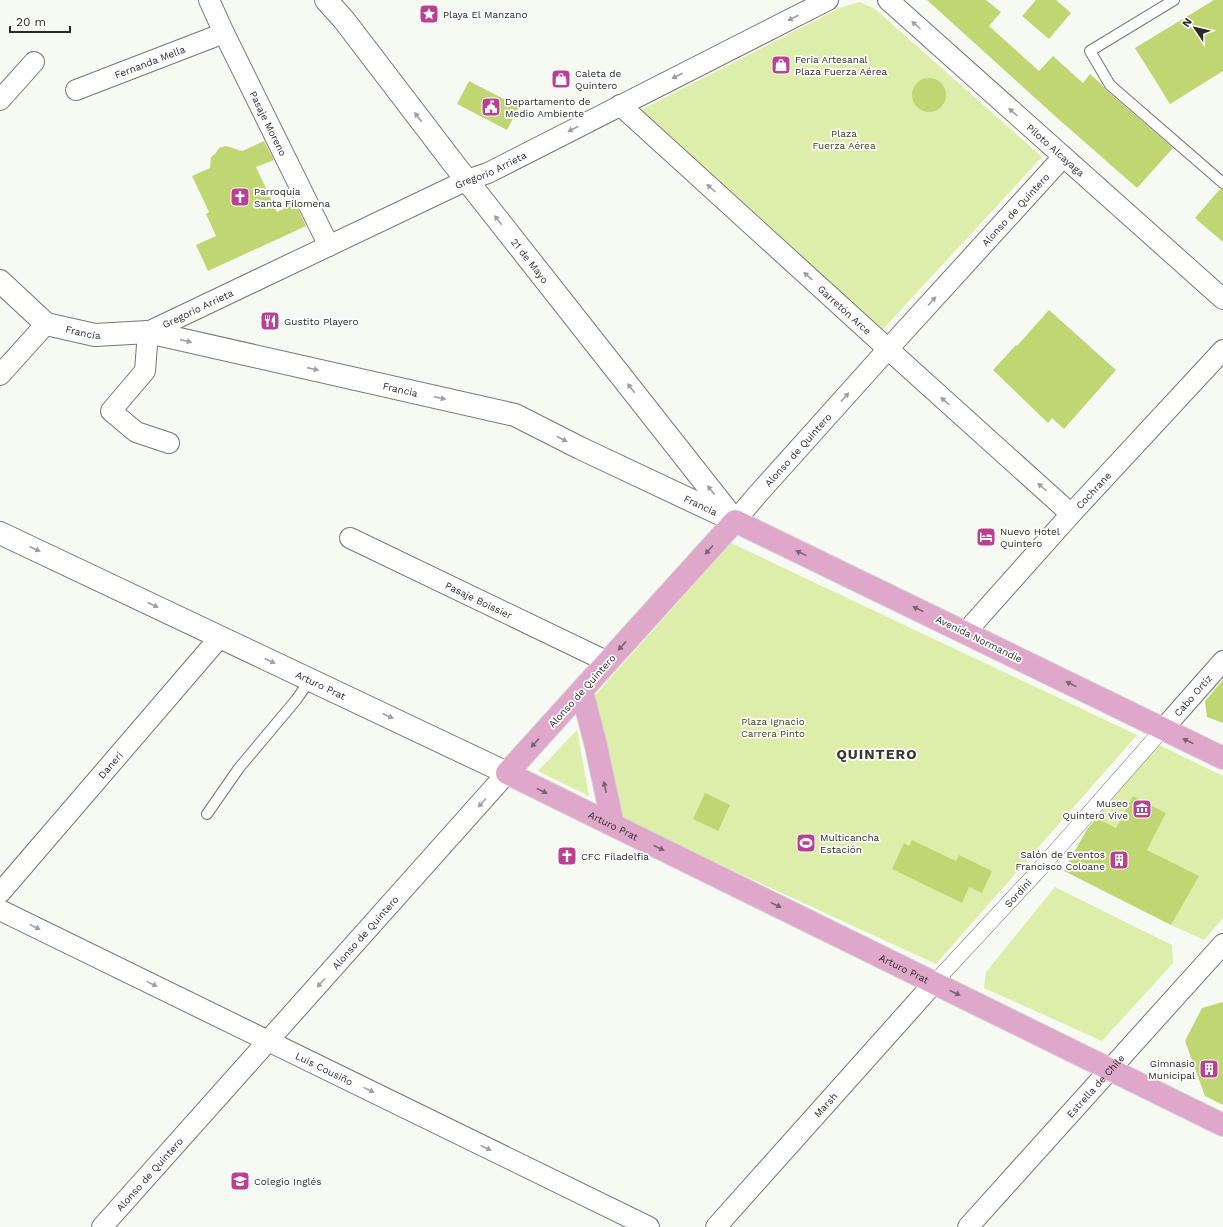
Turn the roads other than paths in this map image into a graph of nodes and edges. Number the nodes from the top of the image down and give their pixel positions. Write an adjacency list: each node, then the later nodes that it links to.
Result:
1 (209, 0): 6 (street, Pasaje Moreno)
2 (326, 0): 12 (street, 21 de Mayo, one-way to 2)
3 (828, 0): 10 (street, Gregorio Arrieta, one-way to 10)
4 (888, 0): 11 (street, Piloto Alcayaga, one-way to 4)
5 (1174, 0): 13 (lane)
6 (224, 33): 8 (street, Fernanda Mella); 14 (street, Pasaje Moreno)
7 (34, 62): 9 (street)
8 (76, 90)
9 (0, 100)
10 (620, 105): 12 (street, Gregorio Arrieta, one-way to 12); 19 (street, Garretón Arce, one-way to 10)
11 (1063, 157): 16 (street, Piloto Alcayaga); 19 (street, Alonso de Quintero, one-way to 11)
12 (467, 180): 14 (street, Gregorio Arrieta); 24 (street, 21 de Mayo, one-way to 12)
13 (1223, 183)
14 (329, 246): 18 (street, Gregorio Arrieta)
15 (0, 281): 17 (street)
16 (1223, 299)
17 (46, 324): 18 (street, Francia); 21 (street)
18 (148, 332): 22 (street); 24 (street, Francia, one-way to 24)
19 (888, 349): 23 (street, Garretón Arce, one-way to 19); 24 (street, Alonso de Quintero, one-way to 19)
20 (1223, 350): 23 (street, Cochrane)
21 (0, 375)
22 (169, 443)
23 (1071, 514): 27 (street, Cochrane)
24 (735, 521): 27 (main road, Avenida Normandie, one-way to 24); 29 (main road, Alonso de Quintero, one-way to 29)
25 (0, 533): 28 (street, Arturo Prat, one-way to 28)
26 (350, 538): 29 (street, Pasaje Boissier)
27 (965, 632): 33 (main road, Avenida Normandie, one-way to 27)
28 (220, 637): 31 (street, Arturo Prat, one-way to 31); 38 (street, Daneri)
29 (608, 662): 32 (main road, Alonso de Quintero)
30 (1223, 662): 33 (street, Cabo Ortiz)
31 (310, 680): 35 (street, Arturo Prat, one-way to 35); 36 (lane)
32 (582, 691): 35 (main road, Alonso de Quintero, one-way to 35); 37 (main road, one-way to 32)
33 (1163, 729): 34 (main road, Avenida Normandie, one-way to 33); 41 (street, Sordini)
34 (1223, 758)
35 (508, 773): 37 (main road, Arturo Prat, one-way to 37); 42 (street, Alonso de Quintero, one-way to 42)
36 (207, 814)
37 (613, 825): 41 (main road, Arturo Prat, one-way to 41)
38 (0, 893)
39 (0, 910): 42 (street, Luis Cousiño, one-way to 42)
40 (1223, 944): 43 (street, Estrella de Chile)
41 (934, 983): 43 (main road, Arturo Prat, one-way to 43); 47 (street, Marsh)
42 (269, 1041): 45 (street, Alonso de Quintero); 46 (street, Luis Cousiño, one-way to 46)
43 (1109, 1069): 44 (main road, Arturo Prat); 48 (street, Estrella de Chile)
44 (1223, 1126)
45 (102, 1227)
46 (649, 1227)
47 (716, 1227)
48 (968, 1227)

